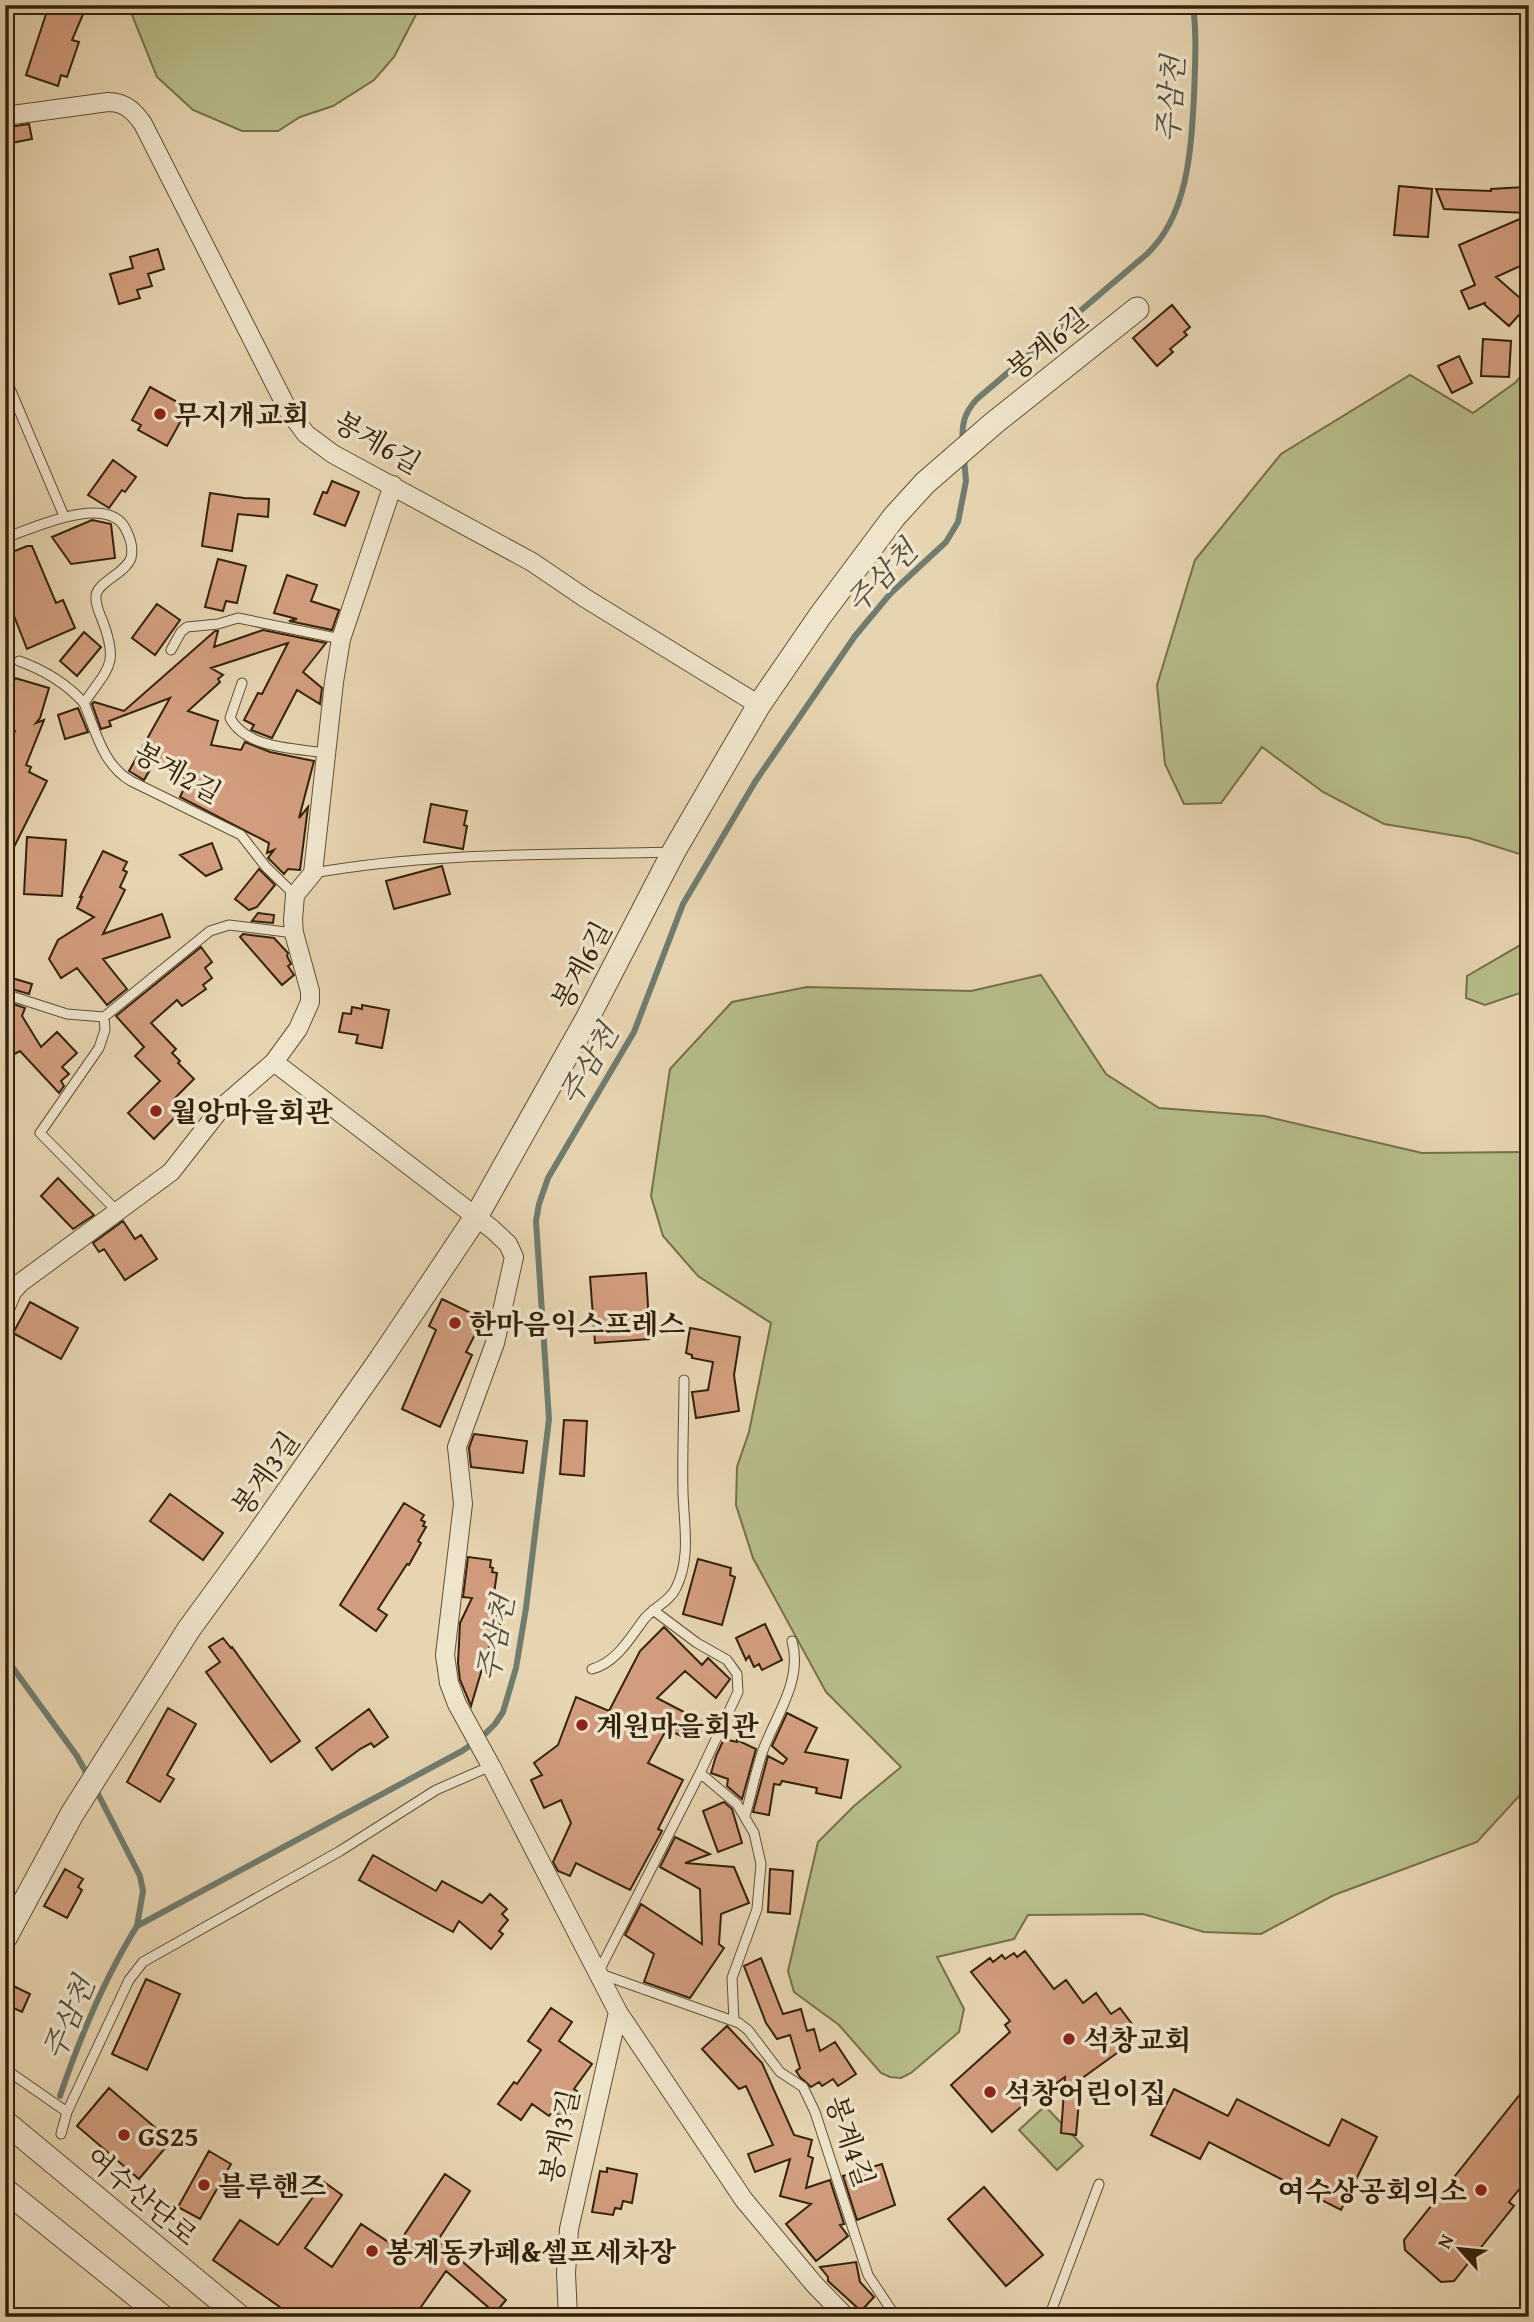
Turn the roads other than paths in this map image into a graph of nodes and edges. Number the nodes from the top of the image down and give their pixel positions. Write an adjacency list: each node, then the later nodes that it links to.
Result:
1 (5, 116): 4 (street, 봉계6길)
2 (1137, 309): 12 (street, 봉계6길)
3 (5, 377): 5 (lane)
4 (393, 485): 7 (street); 12 (street, 봉계6길)
5 (64, 516): 6 (lane); 11 (lane)
6 (5, 538)
7 (341, 639): 8 (lane); 13 (street)
8 (171, 650)
9 (19, 661): 11 (lane)
10 (242, 683): 13 (lane)
11 (84, 704): 16 (lane, 봉계2길)
12 (759, 705): 14 (street, 봉계6길)
13 (325, 753): 15 (street)
14 (674, 851): 15 (lane); 22 (street, 봉계6길)
15 (313, 873): 16 (street)
16 (295, 895): 17 (street)
17 (294, 933): 19 (lane); 20 (street)
18 (5, 995): 19 (lane)
19 (104, 1017): 21 (lane)
20 (274, 1062): 21 (street); 22 (street)
21 (118, 1212): 23 (street)
22 (476, 1217): 28 (street); 31 (street, 봉계3길)
23 (5, 1309)
24 (684, 1380): 25 (lane)
25 (653, 1611): 27 (lane); 29 (lane)
26 (792, 1641): 30 (lane)
27 (592, 1669)
28 (489, 1762): 32 (street); 36 (lane)
29 (700, 1773): 30 (lane); 32 (lane)
30 (745, 1816): 34 (lane)
31 (5, 1938)
32 (598, 1973): 33 (street); 34 (lane, 봉계4길)
33 (618, 2012): 43 (street, 봉계3길); 44 (street)
34 (734, 2021): 45 (lane, 봉계4길)
35 (5, 2069): 36 (lane)
36 (67, 2112): 38 (lane)
37 (5, 2122): 42 (street, 여수산단로)
38 (61, 2134)
39 (1099, 2184): 46 (lane)
40 (5, 2190): 41 (street)
41 (163, 2317)
42 (240, 2317)
43 (568, 2317)
44 (846, 2317)
45 (896, 2317)
46 (1049, 2317)

